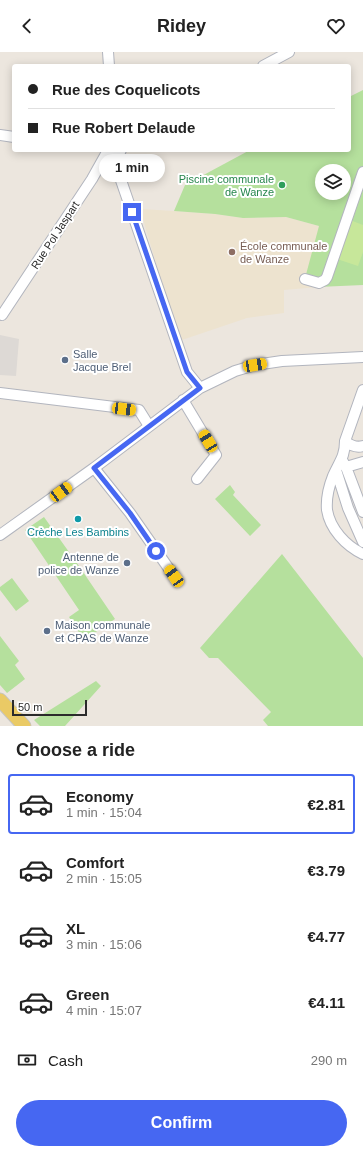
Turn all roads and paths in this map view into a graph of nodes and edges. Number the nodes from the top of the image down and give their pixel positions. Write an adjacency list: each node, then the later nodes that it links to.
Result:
1 (108, 52): 3 (street)
2 (289, 52): 4 (street)
3 (109, 64)
4 (267, 64)
5 (0, 135): 6 (street)
6 (12, 137)
7 (111, 153): 10 (street, Rue Pol Jaspart); 12 (street)
8 (363, 172): 9 (street)
9 (305, 279)
10 (1, 315)
11 (363, 357): 12 (street)
12 (200, 388): 15 (street)
13 (363, 390): 17 (street)
14 (0, 393): 16 (street)
15 (183, 400): 16 (street); 22 (street)
16 (149, 426): 21 (street)
17 (346, 441): 18 (street); 20 (street)
18 (363, 446)
19 (363, 462): 20 (street)
20 (341, 466): 23 (street); 25 (street); 26 (street)
21 (94, 468): 24 (street); 27 (street)
22 (197, 479)
23 (363, 512)
24 (0, 535)
25 (363, 542)
26 (363, 554)
27 (174, 576)
28 (0, 700): 29 (main road)
29 (24, 726)

